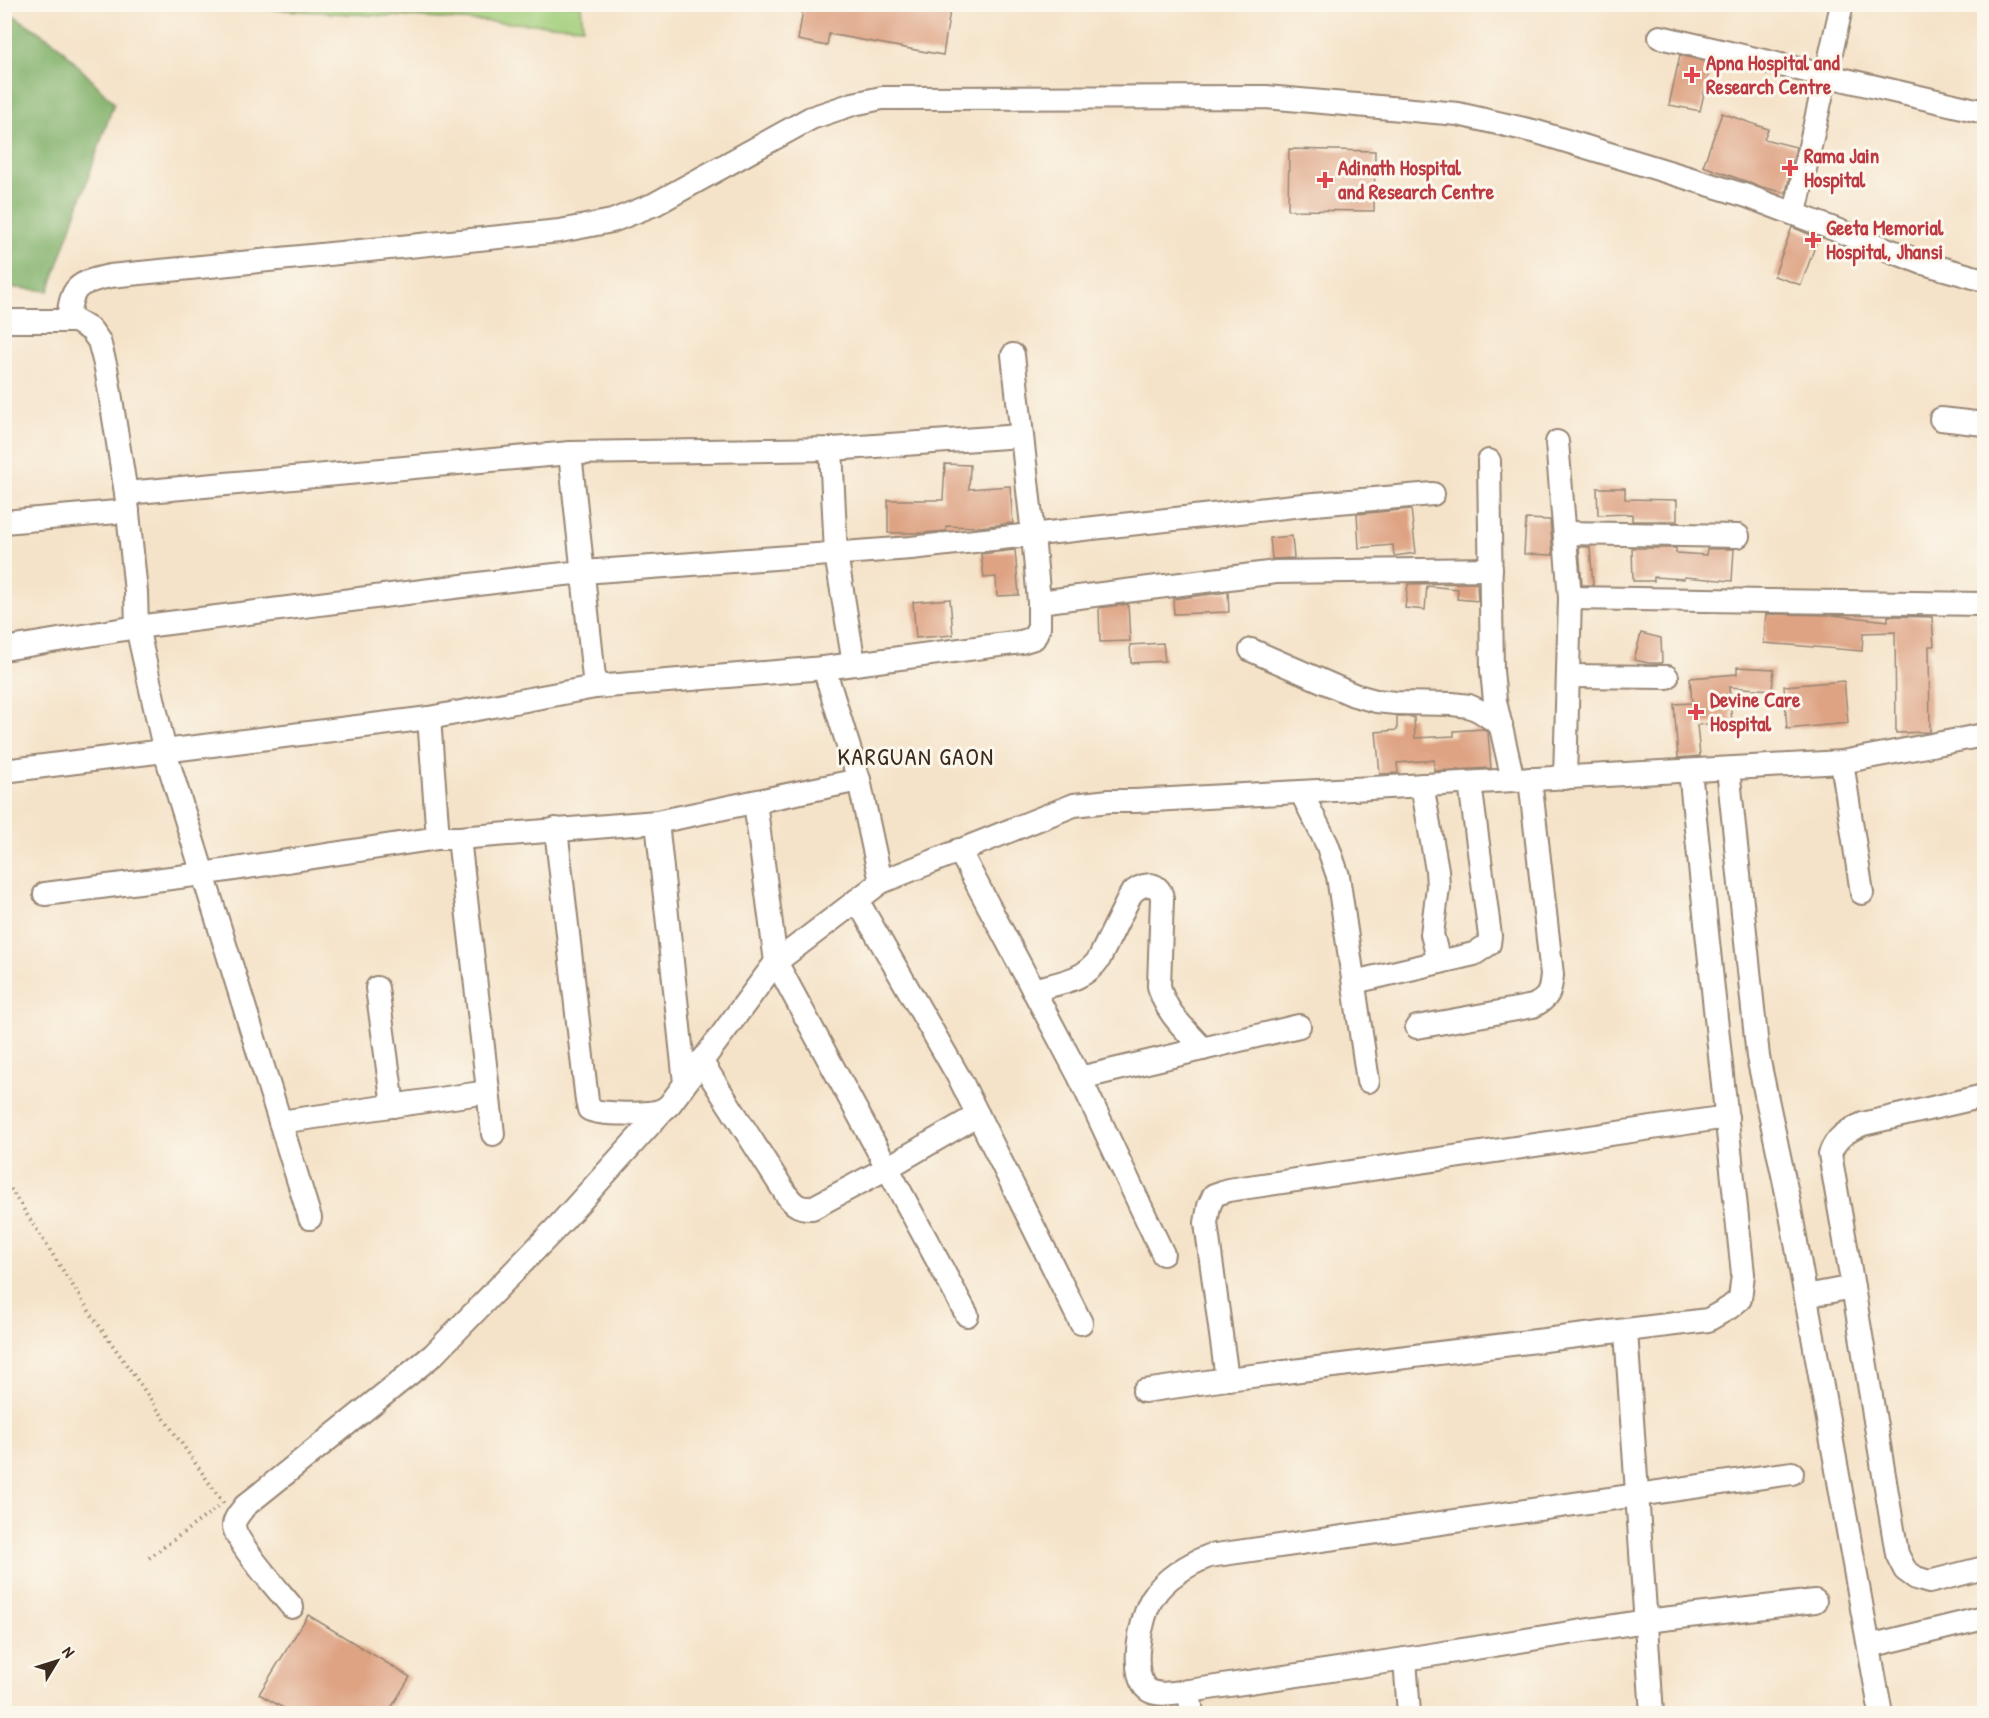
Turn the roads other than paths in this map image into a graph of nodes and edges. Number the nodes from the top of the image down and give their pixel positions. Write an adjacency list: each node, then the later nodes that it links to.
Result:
1 (1842, 4): 3 (street)
2 (1660, 37): 3 (street)
3 (1827, 75): 4 (street); 5 (street)
4 (1984, 111)
5 (1795, 213): 6 (street); 8 (street)
6 (1984, 280)
7 (4, 321): 8 (street)
8 (68, 321): 18 (street)
9 (1013, 355): 12 (street)
10 (1941, 419): 11 (street)
11 (1984, 424)
12 (1021, 436): 14 (street); 21 (street)
13 (1557, 442): 20 (street)
14 (831, 449): 15 (street); 23 (street)
15 (570, 453): 18 (street); 25 (street)
16 (1490, 461): 24 (street)
17 (1433, 494): 21 (street)
18 (127, 502): 19 (street); 29 (street)
19 (4, 522)
20 (1564, 533): 22 (street); 26 (street)
21 (1033, 536): 23 (street); 27 (street)
22 (1738, 536)
23 (836, 554): 25 (street); 32 (street)
24 (1491, 569): 27 (street); 38 (street)
25 (583, 572): 29 (street); 36 (street)
26 (1570, 598): 28 (street); 34 (street)
27 (1039, 602): 32 (street)
28 (1984, 604)
29 (137, 627): 30 (street); 40 (street)
30 (4, 649)
31 (1251, 650): 38 (street)
32 (854, 664): 33 (street)
33 (824, 668): 36 (street); 46 (street)
34 (1568, 676): 35 (street); 45 (street)
35 (1667, 677)
36 (595, 687): 37 (street)
37 (429, 718): 40 (street); 54 (street)
38 (1501, 725): 47 (street)
39 (1984, 735): 41 (street)
40 (165, 752): 43 (street); 56 (street)
41 (1842, 762): 42 (street); 58 (street)
42 (1728, 769): 44 (street); 85 (street)
43 (4, 771)
44 (1690, 771): 45 (street); 78 (street)
45 (1565, 778): 47 (street)
46 (859, 780): 51 (street); 57 (street)
47 (1521, 780): 48 (street); 67 (street)
48 (1470, 783): 49 (street); 62 (street)
49 (1422, 785): 50 (street); 62 (street)
50 (1301, 792): 55 (street); 63 (street)
51 (755, 802): 52 (street); 61 (street)
52 (657, 822): 53 (street); 72 (street)
53 (556, 829): 54 (street); 76 (street)
54 (449, 838): 56 (street); 73 (street)
55 (959, 850): 57 (street); 65 (street)
56 (202, 874): 59 (street); 79 (street)
57 (881, 882): 60 (street)
58 (1862, 893)
59 (45, 894)
60 (857, 900): 61 (street); 77 (street)
61 (776, 962): 69 (street); 81 (street)
62 (1439, 962): 63 (street)
63 (1354, 982): 71 (street)
64 (377, 988): 75 (street)
65 (1033, 990): 68 (street); 70 (street)
66 (1299, 1026): 68 (street)
67 (1417, 1027)
68 (1203, 1049): 70 (street)
69 (701, 1061): 72 (street); 81 (street)
70 (1080, 1078): 83 (street)
71 (1368, 1081)
72 (685, 1083): 76 (street)
73 (488, 1092): 75 (street); 80 (street)
74 (1984, 1096): 84 (street)
75 (393, 1106): 79 (street)
76 (664, 1109): 95 (street)
77 (978, 1115): 81 (street); 87 (street)
78 (1727, 1117): 88 (street); 89 (street)
79 (280, 1122): 82 (street)
80 (493, 1134)
81 (887, 1168): 86 (street)
82 (310, 1218)
83 (1163, 1254)
84 (1853, 1287): 85 (street); 93 (street)
85 (1806, 1296): 98 (street)
86 (967, 1315)
87 (1081, 1323)
88 (1626, 1330): 89 (street); 92 (street)
89 (1227, 1379): 90 (street)
90 (1144, 1391)
91 (1792, 1473): 92 (street)
92 (1637, 1494): 97 (street); 100 (street)
93 (1984, 1568)
94 (1815, 1601): 97 (street)
95 (292, 1607)
96 (1984, 1618): 98 (street)
97 (1646, 1621): 99 (street); 103 (street)
98 (1869, 1646): 104 (street)
99 (1405, 1659): 100 (street); 102 (street)
100 (1189, 1691): 101 (street)
101 (1192, 1713)
102 (1409, 1713)
103 (1652, 1713)
104 (1881, 1713)

